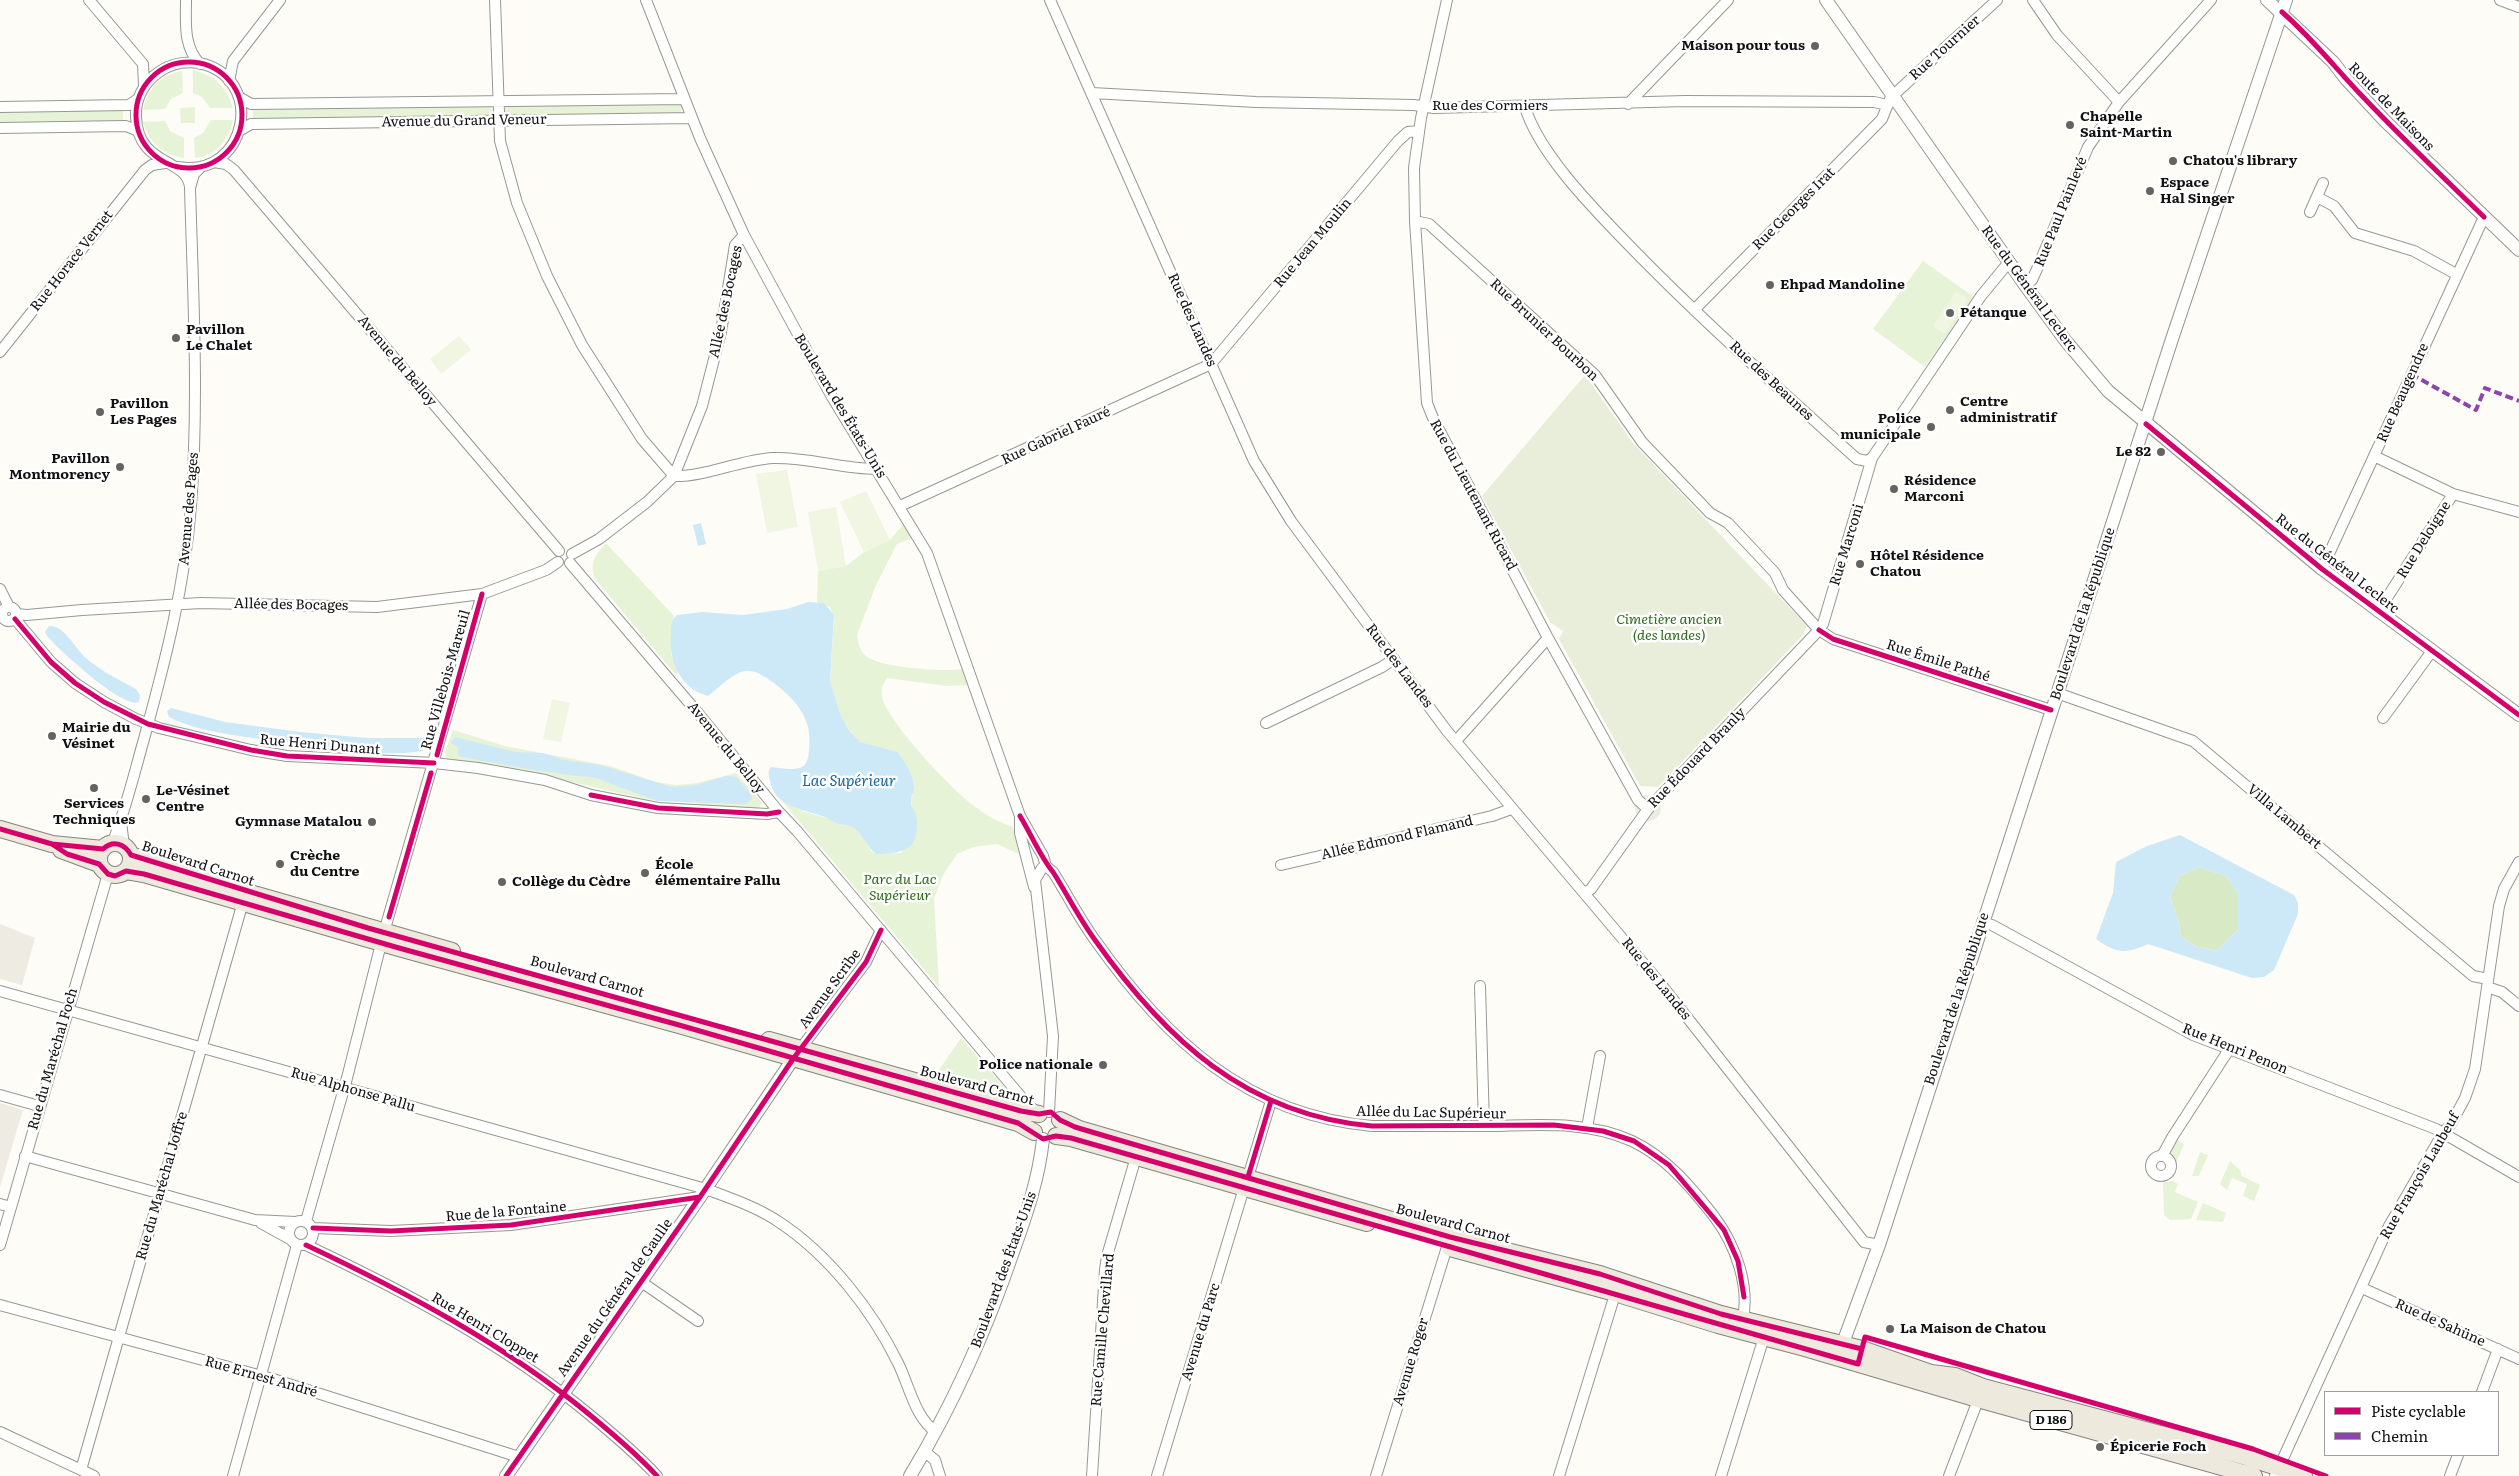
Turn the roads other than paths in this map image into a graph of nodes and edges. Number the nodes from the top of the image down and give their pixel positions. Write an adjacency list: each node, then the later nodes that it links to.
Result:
1 (89, 0): 19 (street)
2 (186, 0): 17 (street)
3 (280, 0): 18 (street)
4 (494, 0): 29 (street)
5 (1050, 0): 25 (street, Rue des Landes)
6 (1447, 0): 33 (street, Rue du Lieutenant Ricard)
7 (1728, 0): 32 (street)
8 (1826, 0): 30 (street, Rue du Général Leclerc)
9 (1997, 0): 30 (street, Rue Tournier)
10 (2033, 0): 31 (street)
11 (2211, 0): 31 (street, Rue Paul Painlevé)
12 (2267, 0): 15 (street, Route de Maisons)
13 (2500, 0): 16 (street)
14 (646, 3): 28 (street, Boulevard des États-Unis)
15 (2284, 6): 54 (street, Route de Maisons); 64 (street, Boulevard de la République)
16 (2519, 7)
17 (187, 42): 20 (street); 21 (street)
18 (233, 61): 22 (street); 23 (street)
19 (143, 64): 21 (street); 24 (street)
20 (200, 64): 21 (street); 22 (street)
21 (170, 66): 24 (street)
22 (211, 67): 23 (street)
23 (229, 82): 26 (street)
24 (143, 88): 27 (street)
25 (1092, 93): 33 (street, Rue des Cormiers); 63 (street, Rue des Landes)
26 (238, 97): 29 (street, Avenue du Grand Veneur); 40 (street)
27 (138, 99): 35 (street); 39 (street)
28 (683, 99): 29 (street, Avenue du Grand Veneur); 36 (street, Boulevard des États-Unis)
29 (497, 101): 37 (street)
30 (1891, 101): 32 (street, Rue des Cormiers); 58 (street, Rue du Général Leclerc); 61 (street, Rue Georges Irat)
31 (2119, 102): 60 (street, Rue Paul Painlevé)
32 (1628, 104): 34 (street, Rue des Cormiers)
33 (1424, 106): 34 (street, Rue des Cormiers); 41 (street, Rue du Lieutenant Ricard)
34 (1525, 106): 61 (street, Rue des Beaunes)
35 (0, 107)
36 (692, 118): 37 (street, Avenue du Grand Veneur); 56 (street, Boulevard des États-Unis)
37 (499, 121): 40 (street, Avenue du Grand Veneur); 68 (street)
38 (0, 128): 39 (street)
39 (138, 130): 42 (street)
40 (239, 131): 43 (street)
41 (1419, 131): 55 (street, Rue du Lieutenant Ricard); 63 (street, Rue Jean Moulin)
42 (146, 147): 45 (street); 48 (street)
43 (230, 148): 44 (street); 49 (street)
44 (214, 162): 47 (street); 49 (street)
45 (165, 163): 46 (street); 48 (street)
46 (178, 167): 47 (street); 51 (street)
47 (201, 167): 51 (street)
48 (144, 170): 62 (street, Rue Horace Vernet)
49 (234, 170): 72 (street, Avenue du Belloy)
50 (2323, 183): 52 (street)
51 (190, 188): 77 (street, Avenue des Pages)
52 (2317, 197): 53 (street); 59 (street)
53 (2310, 212)
54 (2484, 217): 57 (street, Route de Maisons); 59 (street, Rue Beaugendre)
55 (1415, 221): 80 (street, Rue Brunier Bourbon); 81 (street, Rue du Lieutenant Ricard)
56 (744, 235): 67 (street, Boulevard des États-Unis); 68 (street, Allée des Bocages)
57 (2519, 250)
58 (2009, 262): 60 (street, Rue du Général Leclerc); 66 (street)
59 (2456, 274): 65 (street, Rue Beaugendre)
60 (2025, 285): 64 (street, Rue du Général Leclerc)
61 (1694, 310): 66 (street, Rue des Beaunes)
62 (0, 352)
63 (1211, 364): 70 (street, Rue Gabriel Fauré); 83 (street, Rue des Landes)
64 (2146, 424): 74 (street, Rue du Général Leclerc); 84 (street, Boulevard de la République)
65 (2374, 456): 69 (street); 74 (street, Rue Beaugendre)
66 (1872, 458): 80 (street, Rue Marconi)
67 (877, 469): 68 (street); 70 (street, Boulevard des États-Unis)
68 (674, 476): 73 (street, Allée des Bocages)
69 (2453, 494): 71 (street); 78 (street, Rue Deloigne)
70 (900, 506): 95 (street, Boulevard des États-Unis)
71 (2519, 512)
72 (559, 557): 73 (street); 76 (street, Allée des Bocages)
73 (571, 559): 94 (street, Avenue du Belloy)
74 (2322, 568): 78 (street, Rue du Général Leclerc)
75 (0, 589): 79 (street, Rue Henri Dunant)
76 (482, 594): 77 (street, Allée des Bocages); 91 (street, Rue Villebois-Mareuil)
77 (178, 604): 79 (street, Allée des Bocages); 89 (street, Avenue des Pages)
78 (2378, 612): 82 (street, Rue du Général Leclerc)
79 (7, 617): 89 (street, Rue Henri Dunant)
80 (1819, 630): 85 (street, Rue Émile Pathé); 93 (street, Rue Édouard Branly)
81 (1548, 638): 90 (street); 93 (street, Rue du Lieutenant Ricard)
82 (2432, 651): 86 (street, Rue du Général Leclerc); 87 (street)
83 (1394, 659): 88 (street); 90 (street, Rue des Landes)
84 (2057, 693): 85 (street, Boulevard de la République); 108 (street, Villa Lambert)
85 (2052, 710): 105 (street, Boulevard de la République)
86 (2519, 715)
87 (2383, 718)
88 (1266, 722)
89 (148, 724): 91 (street, Rue Henri Dunant); 97 (street, Avenue des Pages)
90 (1456, 741): 92 (street, Rue des Landes)
91 (434, 763): 94 (street, Rue Henri Dunant); 107 (street, Rue Villebois-Mareuil)
92 (1511, 809): 100 (street, Allée Edmond Flamand); 103 (street, Rue des Landes)
93 (1648, 809): 103 (street, Rue Édouard Branly)
94 (778, 812): 106 (street, Avenue du Belloy)
95 (1020, 816): 98 (street, Boulevard des États-Unis); 101 (street, Boulevard des États-Unis)
96 (0, 829): 97 (main road, Boulevard Carnot / D 186)
97 (113, 855): 104 (main road, Boulevard Carnot / D 186); 107 (main road, Boulevard Carnot / D 186); 112 (street, Rue du Maréchal Foch)
98 (1026, 860): 101 (street); 102 (street, Boulevard des États-Unis)
99 (2519, 862): 108 (street, Rue François Laubeuf)
100 (1281, 865)
101 (1044, 867): 102 (street, Boulevard des États-Unis); 119 (street, Allée du Lac Supérieur)
102 (1036, 893): 121 (street, Boulevard des États-Unis)
103 (1584, 893): 139 (street, Rue des Landes)
104 (243, 902): 107 (main road, Boulevard Carnot / D 186); 113 (street, Rue du Maréchal Joffre)
105 (1982, 922): 114 (street, Rue Henri Penon); 139 (street, Boulevard de la République)
106 (881, 930): 115 (street, Avenue Scribe); 121 (street, Avenue du Belloy)
107 (383, 938): 115 (main road, Boulevard Carnot / D 186); 117 (street, Rue Villebois-Mareuil)
108 (2488, 983): 111 (street, Villa Lambert); 124 (street, Rue François Laubeuf)
109 (1480, 986): 122 (street)
110 (0, 991): 112 (street, Rue Alphonse Pallu)
111 (2519, 1006)
112 (67, 1010): 113 (street, Rue Alphonse Pallu); 120 (street, Rue du Maréchal Foch)
113 (200, 1047): 117 (street, Rue Alphonse Pallu); 131 (street, Rue du Maréchal Joffre)
114 (2230, 1048): 124 (street, Rue Henri Penon); 126 (street)
115 (797, 1054): 121 (main road, Boulevard Carnot / D 186); 130 (street, Avenue du Général de Gaulle)
116 (1600, 1056): 123 (street)
117 (344, 1088): 130 (street, Rue Alphonse Pallu); 135 (street, Rue Villebois-Mareuil)
118 (0, 1095): 120 (street)
119 (1271, 1101): 122 (street, Allée du Lac Supérieur); 129 (street, Avenue du Parc)
120 (40, 1106): 125 (street, Rue du Maréchal Foch)
121 (1046, 1124): 127 (main road, Boulevard Carnot / D 186); 129 (main road, Boulevard Carnot / D 186); 156 (street, Boulevard des États-Unis)
122 (1484, 1126): 123 (street, Allée du Lac Supérieur)
123 (1587, 1128): 145 (street, Allée du Lac Supérieur)
124 (2443, 1133): 128 (street, Rue Henri Penon); 142 (street, Rue François Laubeuf)
125 (25, 1156): 131 (street, Rue Henri Cloppet); 133 (street, Rue du Maréchal Foch)
126 (2162, 1156)
127 (1136, 1157): 129 (main road, D 186); 168 (street, Rue Camille Chevillard)
128 (2519, 1177)
129 (1246, 1182): 136 (main road, Boulevard Carnot / D 186); 169 (street, Avenue du Parc)
130 (703, 1193): 135 (street, Rue de la Fontaine); 140 (street, Avenue du Général de Gaulle); 156 (street, Rue Alphonse Pallu)
131 (160, 1194): 134 (street, Rue Henri Cloppet); 147 (street, Rue du Maréchal Joffre)
132 (0, 1204): 133 (street)
133 (11, 1207): 138 (street, Rue du Maréchal Foch)
134 (256, 1220): 135 (street, Rue Henri Cloppet); 137 (street, Rue Henri Cloppet)
135 (305, 1224): 137 (street); 137 (street)
136 (1448, 1242): 141 (main road, Boulevard Carnot / D 186); 170 (street, Avenue Roger)
137 (298, 1243): 151 (street); 153 (street, Rue Henri Cloppet)
138 (0, 1245)
139 (1878, 1245): 149 (street, Boulevard de la République)
140 (640, 1281): 144 (street); 153 (street, Avenue du Général de Gaulle)
141 (1617, 1286): 145 (main road, Boulevard Carnot / D 186); 171 (street)
142 (2362, 1288): 148 (street, Rue de Sahüne); 161 (street, Rue François Laubeuf)
143 (0, 1305): 147 (street, Rue Ernest André)
144 (698, 1321)
145 (1742, 1325): 146 (main road, Boulevard Carnot / D 186)
146 (1766, 1331): 149 (main road, Boulevard Carnot / D 186); 149 (main road, D 186); 172 (street)
147 (120, 1338): 151 (street, Rue Ernest André); 160 (street, Rue du Maréchal Joffre)
148 (2498, 1349): 150 (street, Rue de Sahüne); 152 (street)
149 (1840, 1351): 154 (main road, D 186)
150 (2519, 1359)
151 (261, 1377): 158 (street, Rue Ernest André); 163 (street)
152 (2482, 1391)
153 (563, 1393): 158 (street, Avenue du Général de Gaulle); 165 (street, Rue Henri Cloppet)
154 (1980, 1393): 161 (main road, D 186); 173 (street); 174 (main road, D 186)
155 (0, 1432): 160 (street)
156 (936, 1432): 157 (street, Boulevard des États-Unis)
157 (924, 1452): 166 (street, Boulevard des États-Unis); 167 (street)
158 (519, 1456): 164 (street, Avenue du Général de Gaulle)
159 (2458, 1456): 176 (street)
160 (81, 1470): 162 (street)
161 (2276, 1472): 175 (main road, D 186)
162 (94, 1476)
163 (233, 1476)
164 (506, 1476)
165 (658, 1476)
166 (910, 1476)
167 (940, 1476)
168 (1092, 1476)
169 (1157, 1476)
170 (1376, 1476)
171 (1559, 1476)
172 (1721, 1476)
173 (1949, 1476)
174 (2254, 1476)
175 (2304, 1476)
176 (2450, 1476)

